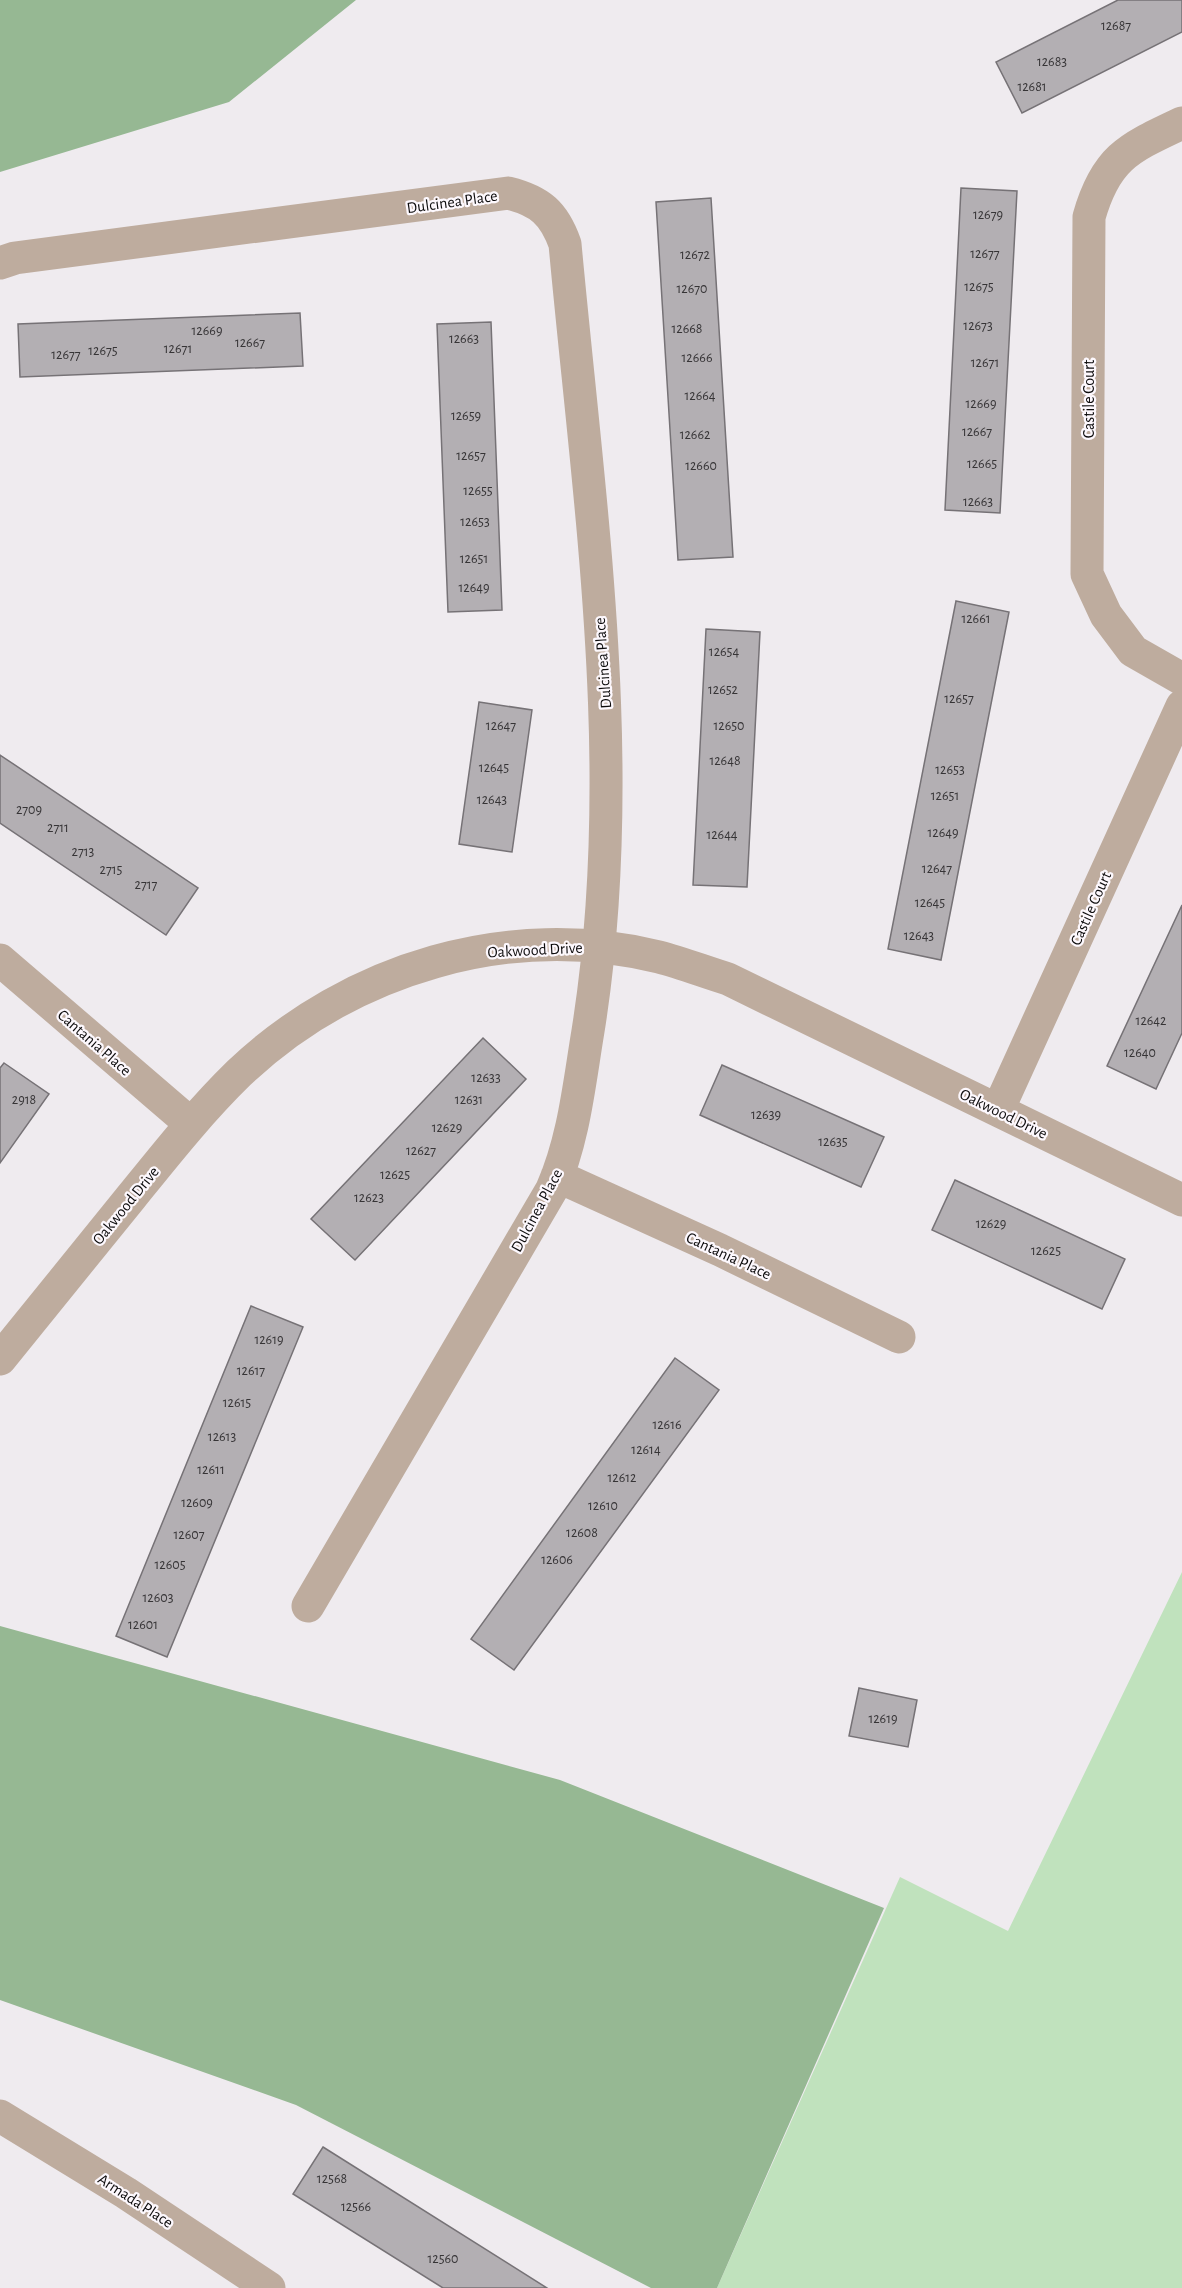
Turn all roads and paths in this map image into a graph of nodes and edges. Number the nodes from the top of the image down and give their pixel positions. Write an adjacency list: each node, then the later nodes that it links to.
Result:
1 (1182, 123): 3 (street, Castile Court)
2 (0, 263): 5 (street, Dulcinea Place)
3 (1182, 680)
4 (1182, 706): 7 (street, Castile Court)
5 (599, 947): 7 (street, Oakwood Drive); 8 (street, Oakwood Drive); 9 (street, Dulcinea Place)
6 (0, 960): 8 (street, Cantania Place)
7 (998, 1110): 10 (street, Oakwood Drive)
8 (191, 1124): 12 (street, Oakwood Drive)
9 (557, 1176): 11 (street, Cantania Place); 13 (street, Dulcinea Place)
10 (1182, 1200)
11 (899, 1337)
12 (0, 1359)
13 (308, 1606)
14 (0, 2116): 15 (street, Armada Place)
15 (269, 2288)

